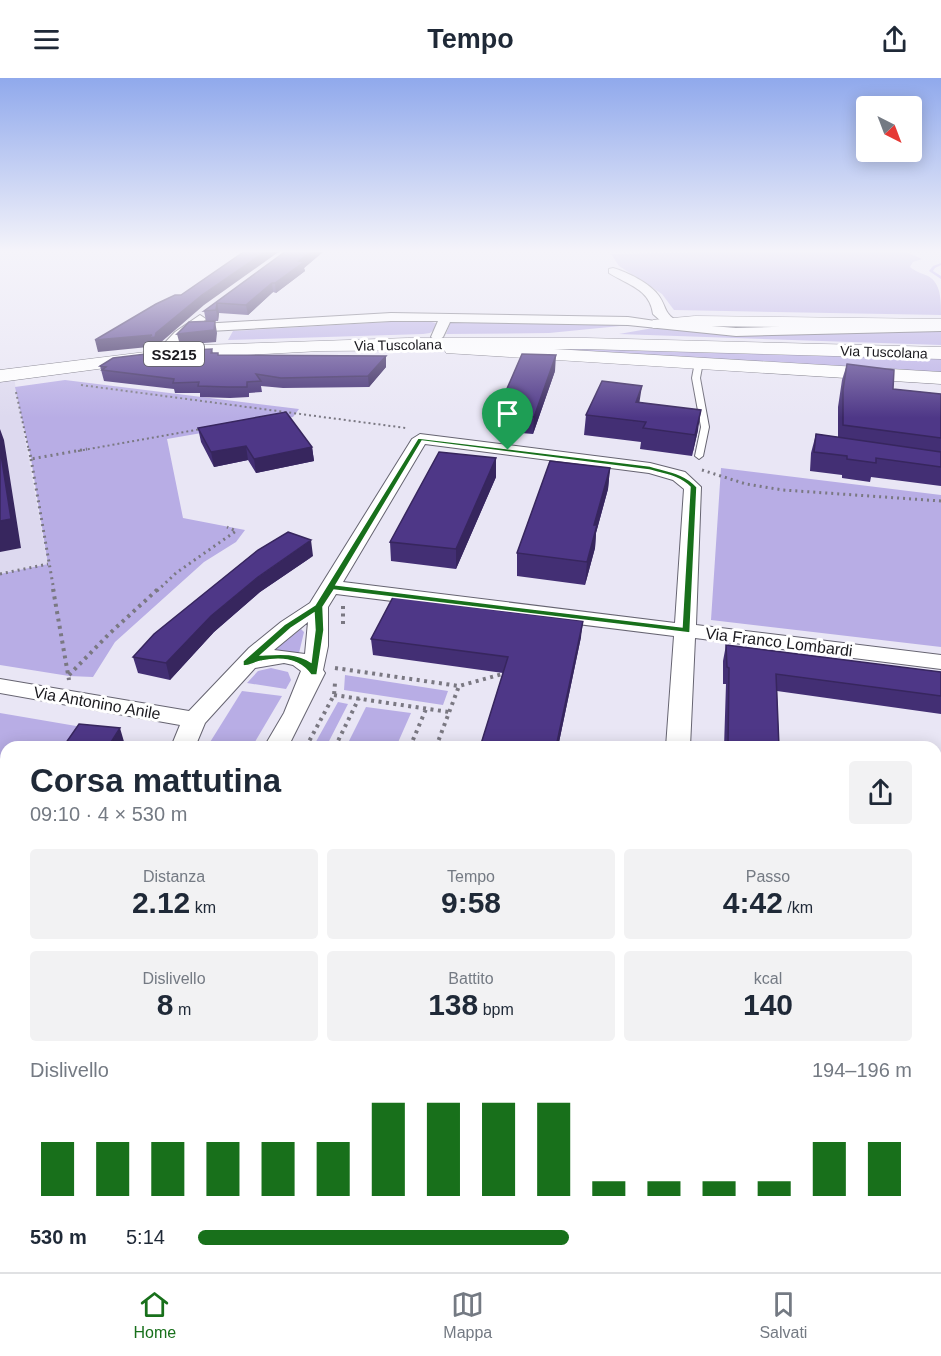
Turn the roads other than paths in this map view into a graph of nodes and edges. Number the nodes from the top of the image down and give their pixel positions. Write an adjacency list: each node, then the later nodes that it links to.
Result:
1 (658, 307): 4 (street)
2 (207, 312): 6 (street)
3 (445, 318): 4 (street, Via Tuscolana); 6 (street, Via Tuscolana); 8 (street)
4 (664, 323): 5 (main road, Via Tuscolana); 7 (main road)
5 (941, 326)
6 (189, 328): 11 (street)
7 (537, 337): 8 (main road, Via Tuscolana / SS215); 10 (main road, Via Tuscolana / SS215)
8 (437, 338): 11 (main road, Via Tuscolana / SS215)
9 (349, 346): 12 (main road, Via Tuscolana / SS215); 13 (main road, Via Tuscolana); 15 (main road, Via Tuscolana / SS215)
10 (941, 347)
11 (165, 349): 14 (main road, Via Tuscolana / SS215)
12 (941, 353)
13 (699, 362): 16 (main road, Via Tuscolana); 17 (lane)
14 (0, 370)
15 (0, 376)
16 (941, 378)
17 (699, 456)
18 (337, 595): 19 (street); 20 (street, Via Franco Lombardi); 20 (street)
19 (318, 607): 22 (street); 23 (street)
20 (686, 631): 21 (street, Via Franco Lombardi); 28 (street)
21 (941, 662)
22 (247, 663): 23 (street); 25 (street)
23 (319, 677): 27 (street)
24 (0, 686): 25 (street, Via Antonino Anile)
25 (194, 720): 26 (street)
26 (185, 741)
27 (280, 741)
28 (678, 741)

